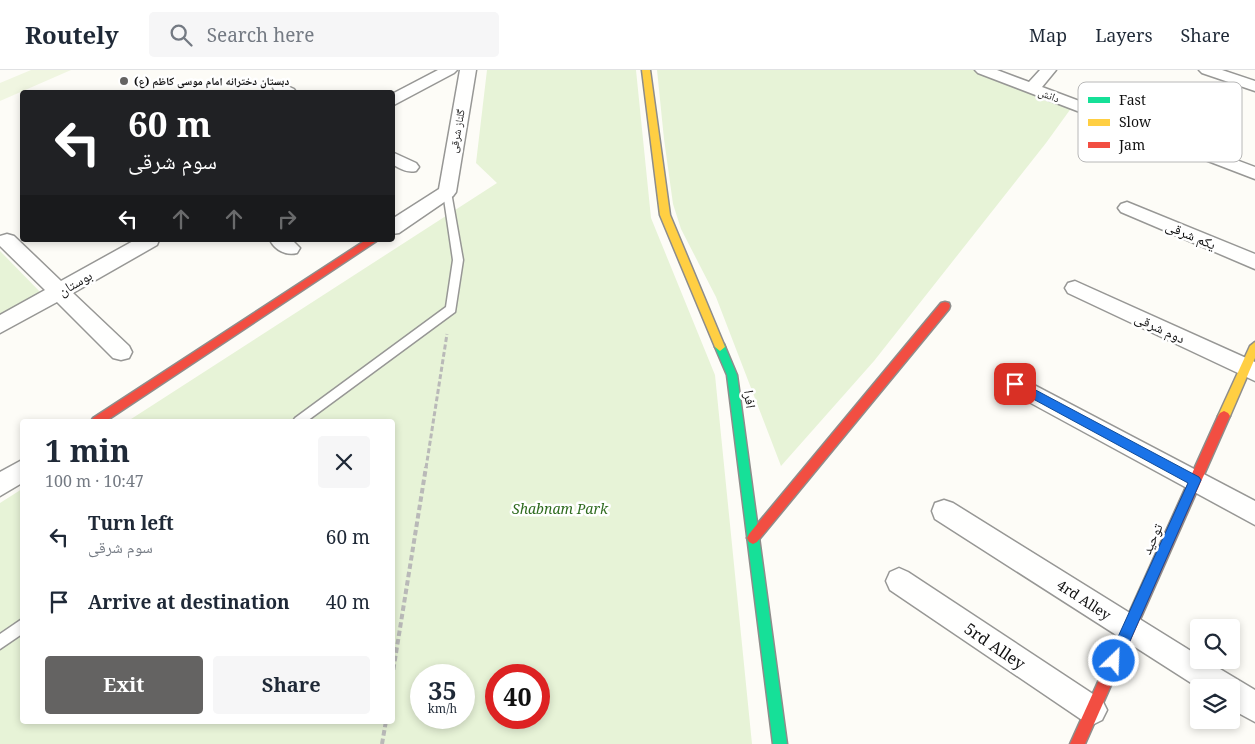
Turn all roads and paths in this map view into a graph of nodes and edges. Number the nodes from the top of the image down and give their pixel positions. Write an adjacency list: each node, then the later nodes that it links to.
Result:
1 (468, 70): 15 (street, گلناز شرقی)
2 (646, 70): 38 (street, افرا)
3 (983, 70): 8 (street, دانش)
4 (1048, 70): 8 (street)
5 (1207, 70): 7 (street)
6 (443, 71): 9 (street)
7 (1255, 86)
8 (1032, 89): 10 (street, دانش)
9 (395, 99)
10 (1078, 106)
11 (395, 159): 13 (street)
12 (1226, 162): 14 (street, دانش)
13 (410, 168)
14 (1255, 173)
15 (447, 192): 17 (street); 25 (lane)
16 (1127, 208): 21 (street, یکم شرقی)
17 (395, 226)
18 (7, 241): 23 (street)
19 (146, 242): 23 (street, بوستان)
20 (371, 242): 31 (street)
21 (1255, 262)
22 (1075, 288): 29 (street, دوم شرقی)
23 (59, 292): 26 (street, بوستان); 28 (street)
24 (945, 306): 38 (street)
25 (451, 309): 32 (lane); 43 (path)
26 (0, 326)
27 (1255, 346): 29 (street, توحید)
28 (121, 352)
29 (1250, 370): 34 (street, توحید)
30 (1015, 384): 34 (street)
31 (100, 419)
32 (302, 419)
33 (20, 471): 35 (street)
34 (1195, 480): 37 (street); 41 (street, توحید)
35 (0, 485)
36 (944, 511): 41 (street, 4rd Alley)
37 (1255, 514)
38 (753, 538): 50 (street, افرا)
39 (899, 581): 47 (street, 5rd Alley)
40 (20, 627): 42 (lane)
41 (1128, 629): 44 (street, 4rd Alley); 47 (street, توحید)
42 (0, 642)
43 (395, 659)
44 (1209, 679)
45 (1240, 698): 46 (street)
46 (1255, 707)
47 (1092, 710): 51 (street, توحید)
48 (385, 724): 49 (path)
49 (382, 744)
50 (780, 744)
51 (1077, 744)

